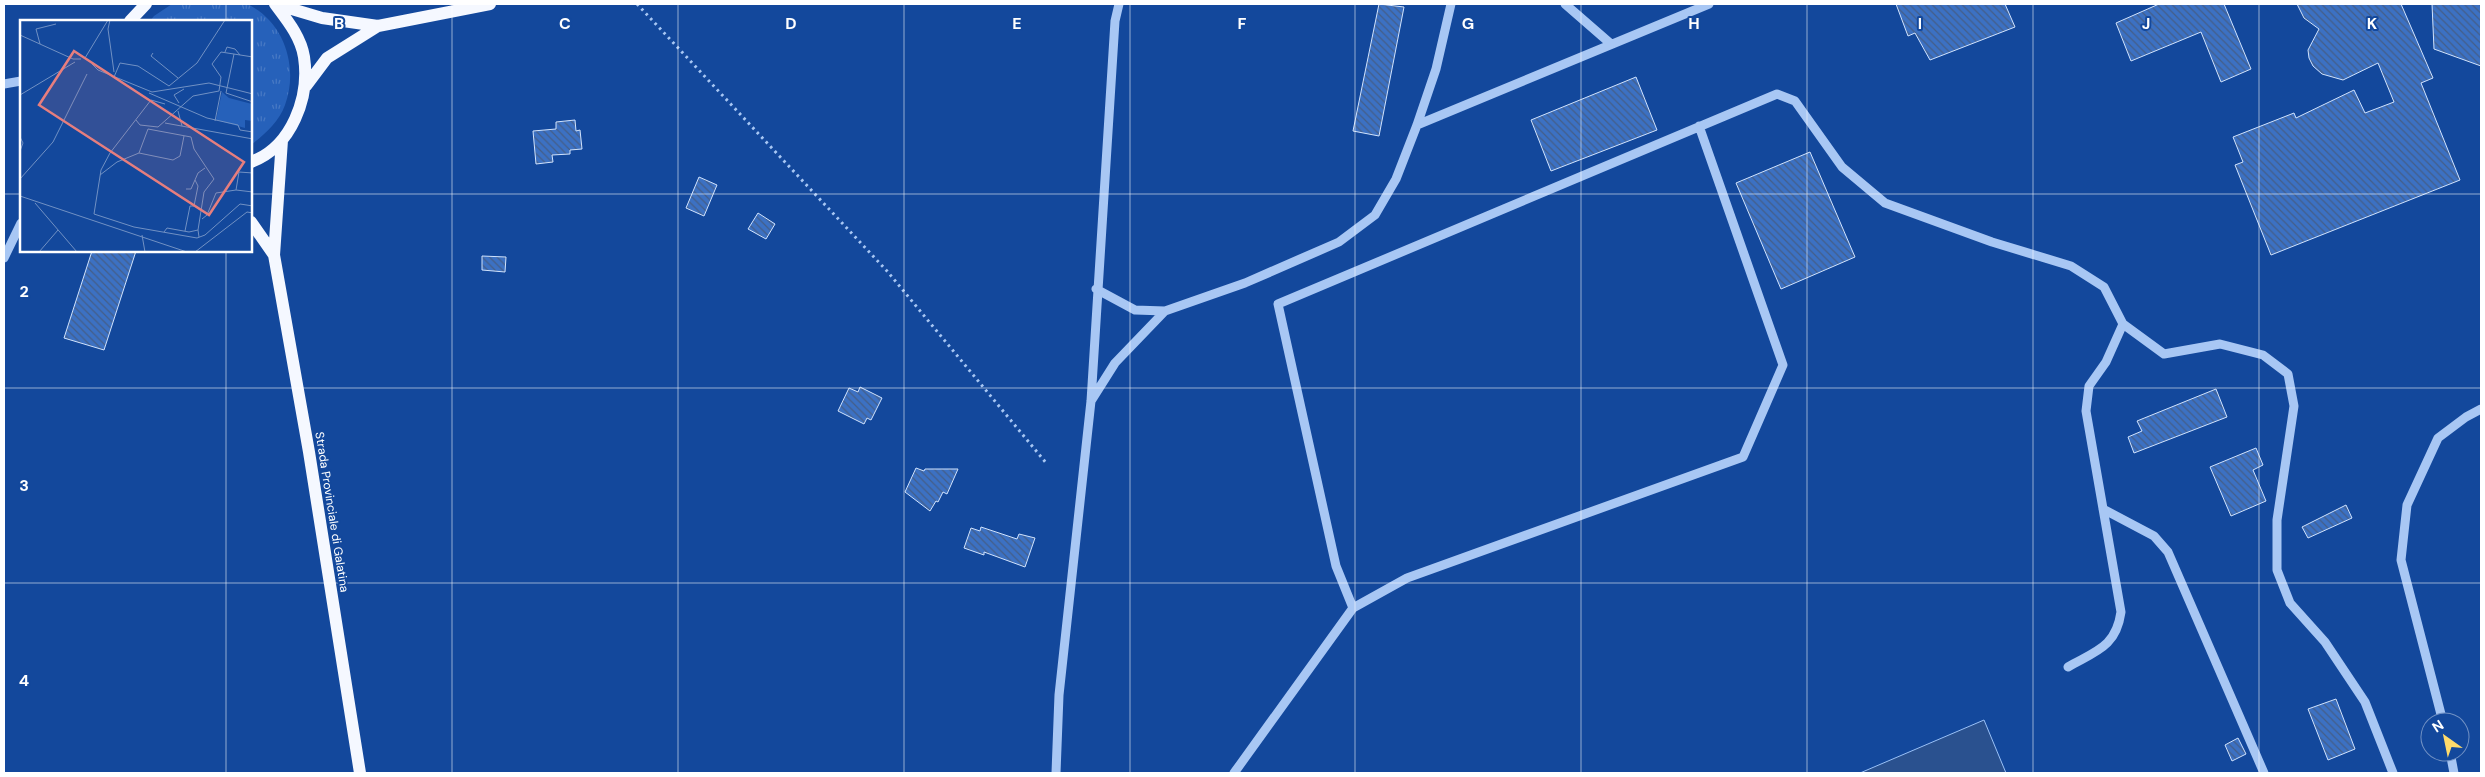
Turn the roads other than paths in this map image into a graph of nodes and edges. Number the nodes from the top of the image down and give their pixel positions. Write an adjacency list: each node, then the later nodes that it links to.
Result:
1 (146, 4): 8 (main road)
2 (275, 4): 9 (main road); 13 (main road, Strada Provinciale di Galatina)
3 (490, 4): 9 (main road)
4 (1119, 4): 22 (street)
5 (1451, 4): 14 (street)
6 (1566, 4): 10 (street)
7 (1708, 4): 10 (street)
8 (131, 20)
9 (378, 26): 13 (main road)
10 (1611, 44): 14 (street)
11 (20, 81): 12 (street)
12 (4, 84)
13 (306, 86): 16 (main road, Strada Provinciale di Galatina)
14 (1417, 126): 23 (street)
15 (1699, 126): 24 (street); 28 (street); 28 (street)
16 (282, 140): 17 (main road, Strada Provinciale di Galatina); 20 (main road, Strada Provinciale di Galatina)
17 (252, 161)
18 (252, 223): 20 (main road, Strada Provinciale di Galatina)
19 (20, 225): 21 (street)
20 (274, 255): 31 (main road, Strada Provinciale di Galatina)
21 (4, 258)
22 (1096, 289): 23 (street); 25 (street)
23 (1165, 311): 25 (street)
24 (2123, 324): 27 (street); 35 (street)
25 (1090, 401): 32 (street)
26 (2481, 409): 30 (street)
27 (2103, 509): 29 (street); 34 (street)
28 (1353, 608): 33 (street)
29 (2068, 667)
30 (2440, 712)
31 (360, 773)
32 (1056, 773)
33 (1234, 773)
34 (2264, 773)
35 (2394, 773)

